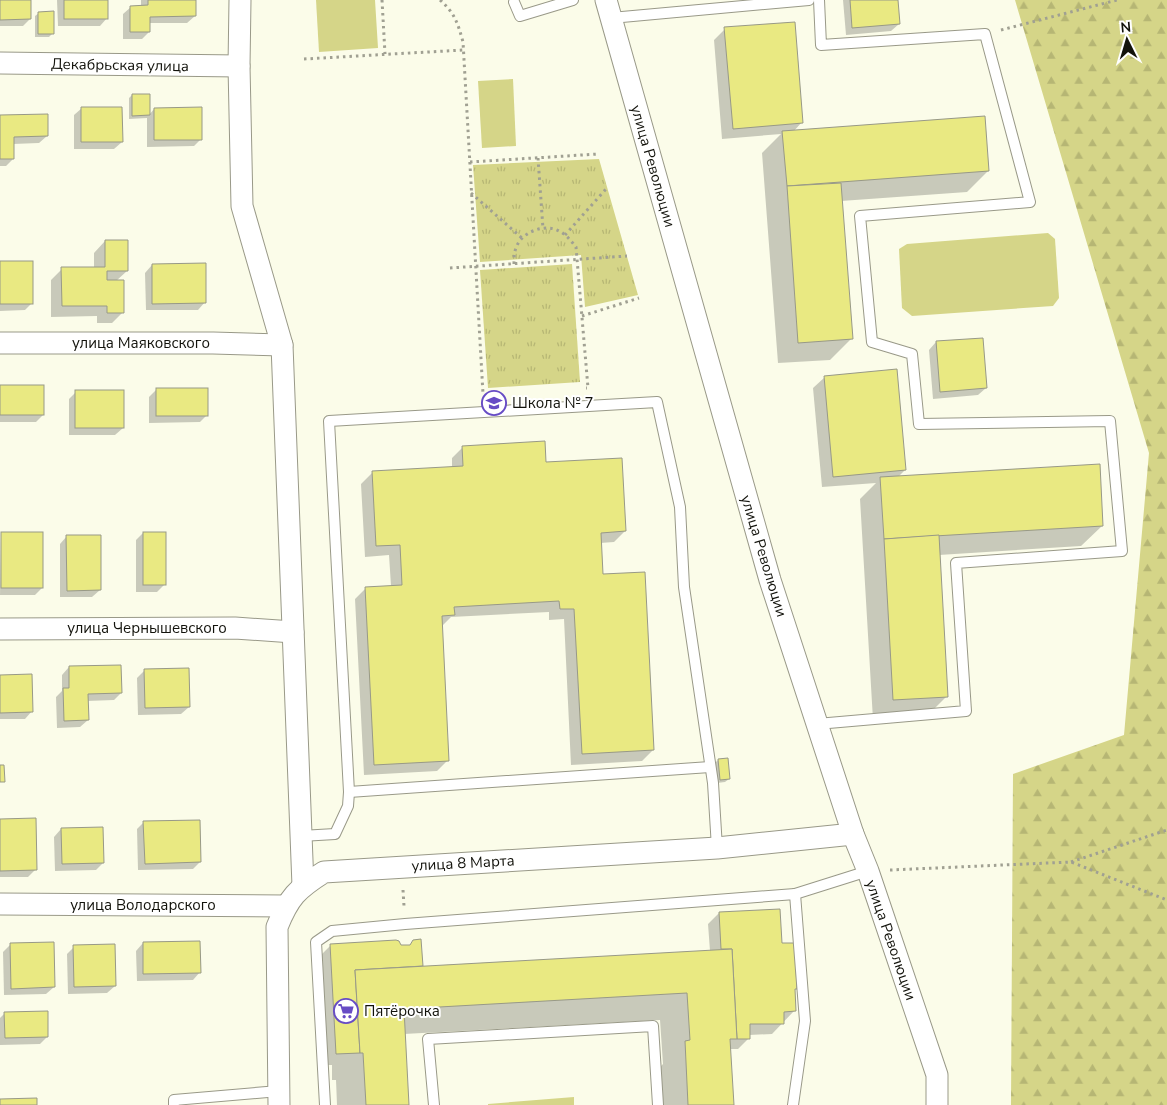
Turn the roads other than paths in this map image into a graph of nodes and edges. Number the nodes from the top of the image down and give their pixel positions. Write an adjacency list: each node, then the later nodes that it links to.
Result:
1 (240, 0): 8 (street)
2 (573, 0): 5 (lane)
3 (809, 0): 6 (lane)
4 (819, 0): 13 (lane)
5 (514, 2)
6 (609, 9): 13 (street, улица Революции)
7 (0, 63): 8 (street, Декабрьская улица)
8 (239, 66): 10 (street)
9 (0, 343): 10 (street, улица Маяковского)
10 (282, 345): 12 (street)
11 (0, 629): 12 (street, улица Чернышевского)
12 (293, 632): 17 (street)
13 (817, 724): 16 (street, улица Революции)
14 (710, 767): 15 (lane); 15 (lane); 18 (lane)
15 (349, 792): 17 (lane)
16 (853, 834): 18 (street, улица 8 Марта); 19 (street, улица Революции)
17 (301, 836): 20 (street)
18 (717, 848): 20 (street, улица 8 Марта)
19 (868, 871): 21 (lane); 30 (street, улица Революции)
20 (303, 886): 23 (street, улица 8 Марта)
21 (794, 894): 26 (lane); 29 (lane)
22 (0, 904): 23 (street, улица Володарского)
23 (285, 906): 24 (street, улица 8 Марта)
24 (279, 1098): 25 (lane)
25 (174, 1105)
26 (325, 1105)
27 (434, 1105): 28 (lane)
28 (658, 1105)
29 (793, 1105)
30 (938, 1105)

